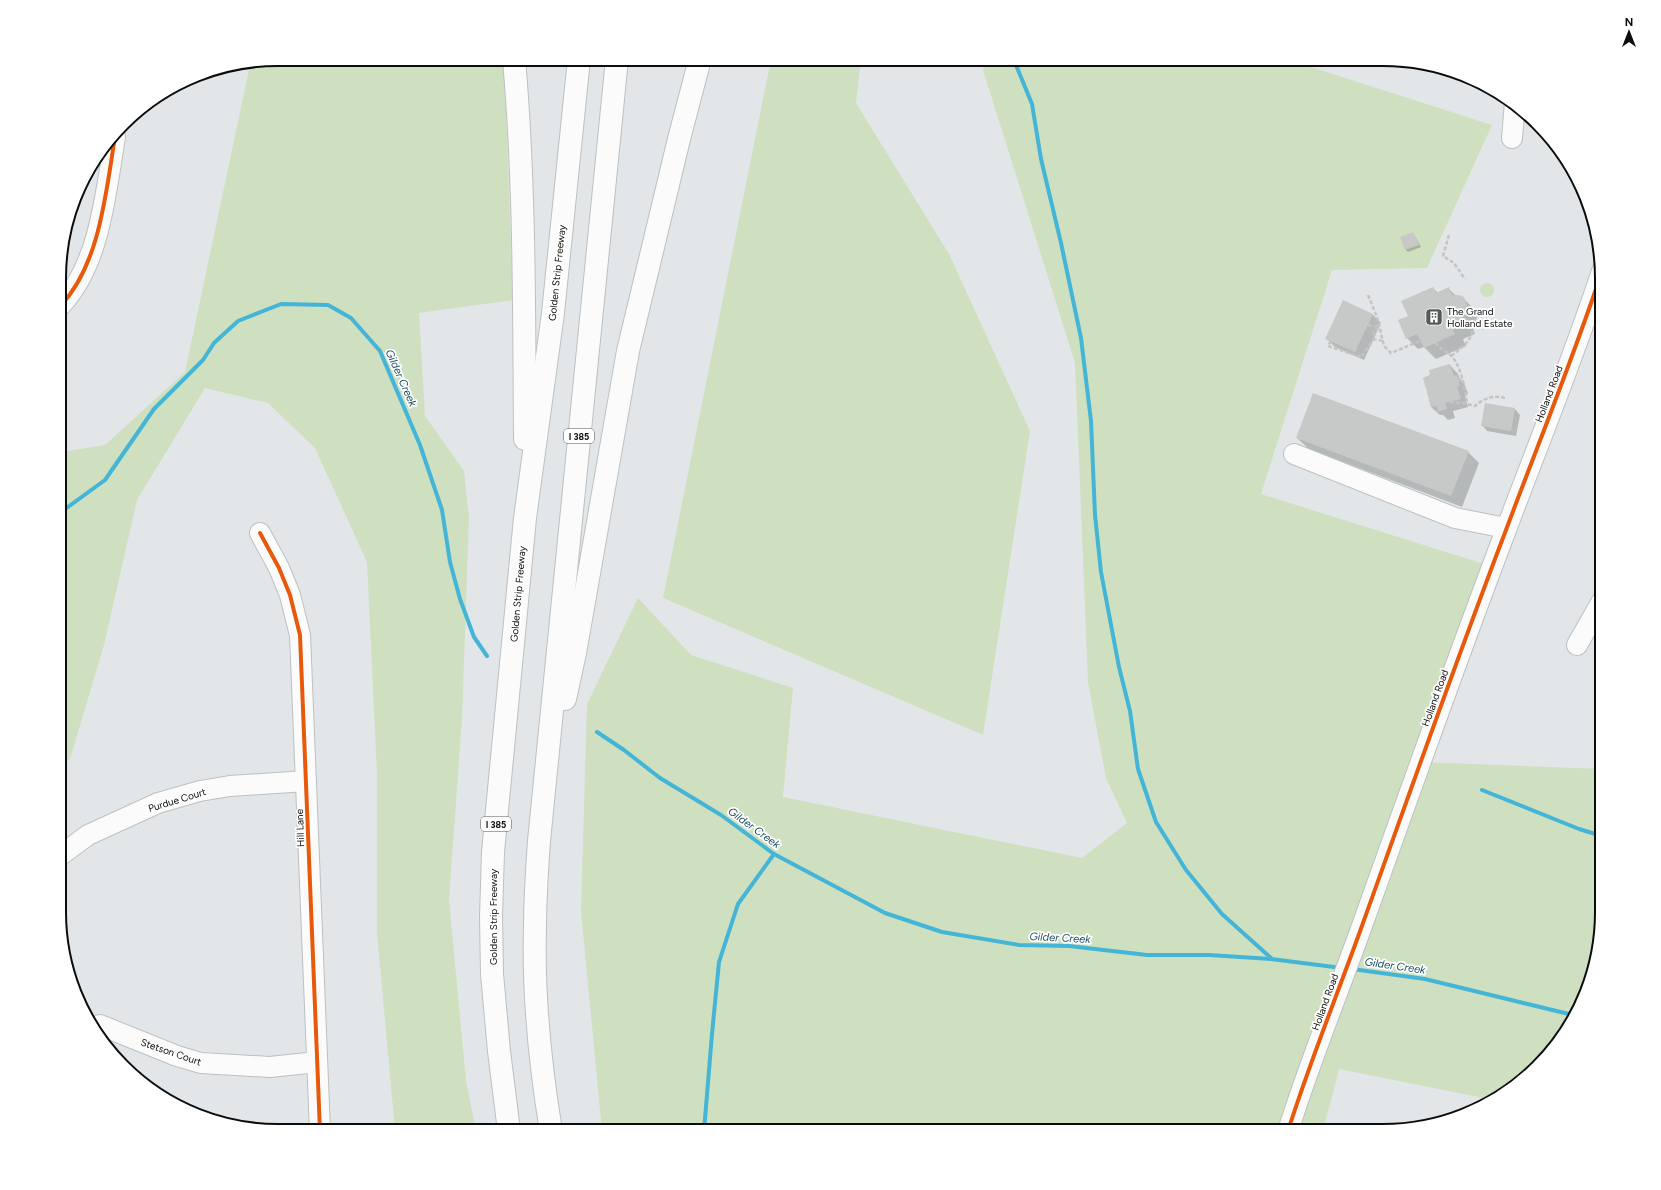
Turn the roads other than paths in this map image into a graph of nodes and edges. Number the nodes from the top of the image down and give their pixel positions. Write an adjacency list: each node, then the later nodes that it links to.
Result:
1 (515, 66): 11 (highway)
2 (578, 66): 11 (highway, Golden Strip Freeway / I 385)
3 (616, 66): 17 (highway, I 385)
4 (698, 66): 17 (highway)
5 (1514, 112): 6 (street)
6 (1512, 138)
7 (114, 145): 9 (street)
8 (1595, 291): 12 (street, Holland Road)
9 (66, 299)
10 (1294, 454): 12 (street)
11 (525, 518): 22 (highway, Golden Strip Freeway / I 385)
12 (1506, 528): 24 (street, Holland Road)
13 (260, 533): 16 (street, Hill Lane)
14 (1595, 613): 15 (street)
15 (1577, 645)
16 (306, 781): 18 (street, Purdue Court); 20 (street, Hill Lane)
17 (541, 814): 23 (highway, I 385)
18 (66, 852)
19 (100, 1025): 20 (street, Stetson Court)
20 (317, 1062): 21 (street, Hill Lane)
21 (320, 1124)
22 (508, 1124)
23 (550, 1124)
24 (1290, 1124)

